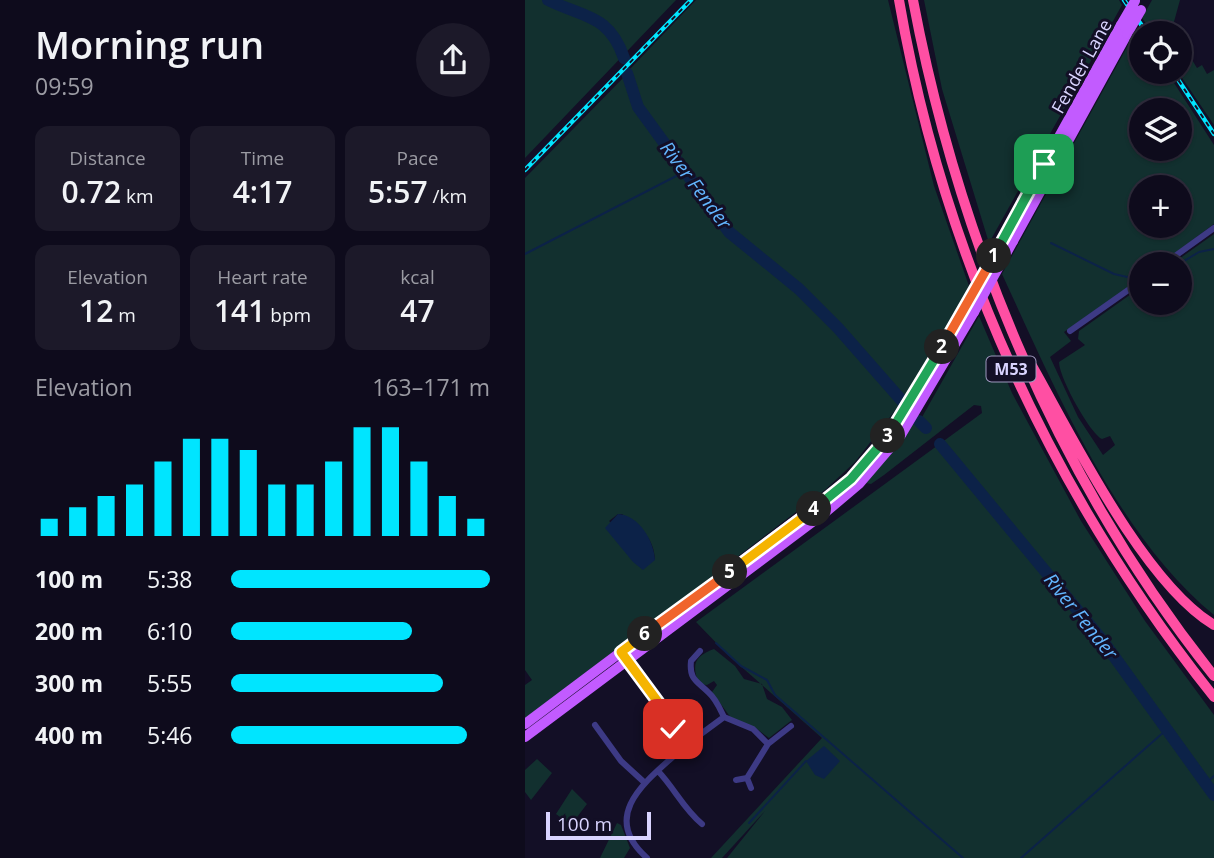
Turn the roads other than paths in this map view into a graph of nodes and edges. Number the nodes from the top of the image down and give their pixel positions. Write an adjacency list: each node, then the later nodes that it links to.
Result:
1 (899, 0): 15 (highway, M53)
2 (913, 0): 8 (highway, M53)
3 (1139, 3): 7 (main road, Fender Lane, bridge)
4 (1214, 228): 5 (street)
5 (1181, 252)
6 (1129, 289): 9 (street)
7 (970, 309): 12 (main road, Fender Lane); 13 (main road, Fender Lane)
8 (1011, 328): 10 (highway, M53); 14 (highway, M53)
9 (1070, 331)
10 (1214, 625)
11 (700, 651): 16 (street)
12 (621, 652): 13 (street); 17 (main road, Fender Lane)
13 (628, 661): 20 (main road, Fender Lane); 22 (street)
14 (1214, 676)
15 (1214, 697)
16 (724, 717): 21 (street); 22 (street)
17 (525, 724)
18 (594, 725): 26 (street)
19 (791, 726): 21 (street)
20 (525, 737)
21 (768, 744): 24 (street)
22 (686, 745): 23 (street)
23 (658, 771): 26 (street); 28 (street)
24 (747, 778): 25 (street); 27 (street)
25 (736, 780)
26 (645, 783): 29 (street)
27 (751, 788)
28 (702, 824)
29 (647, 858)

